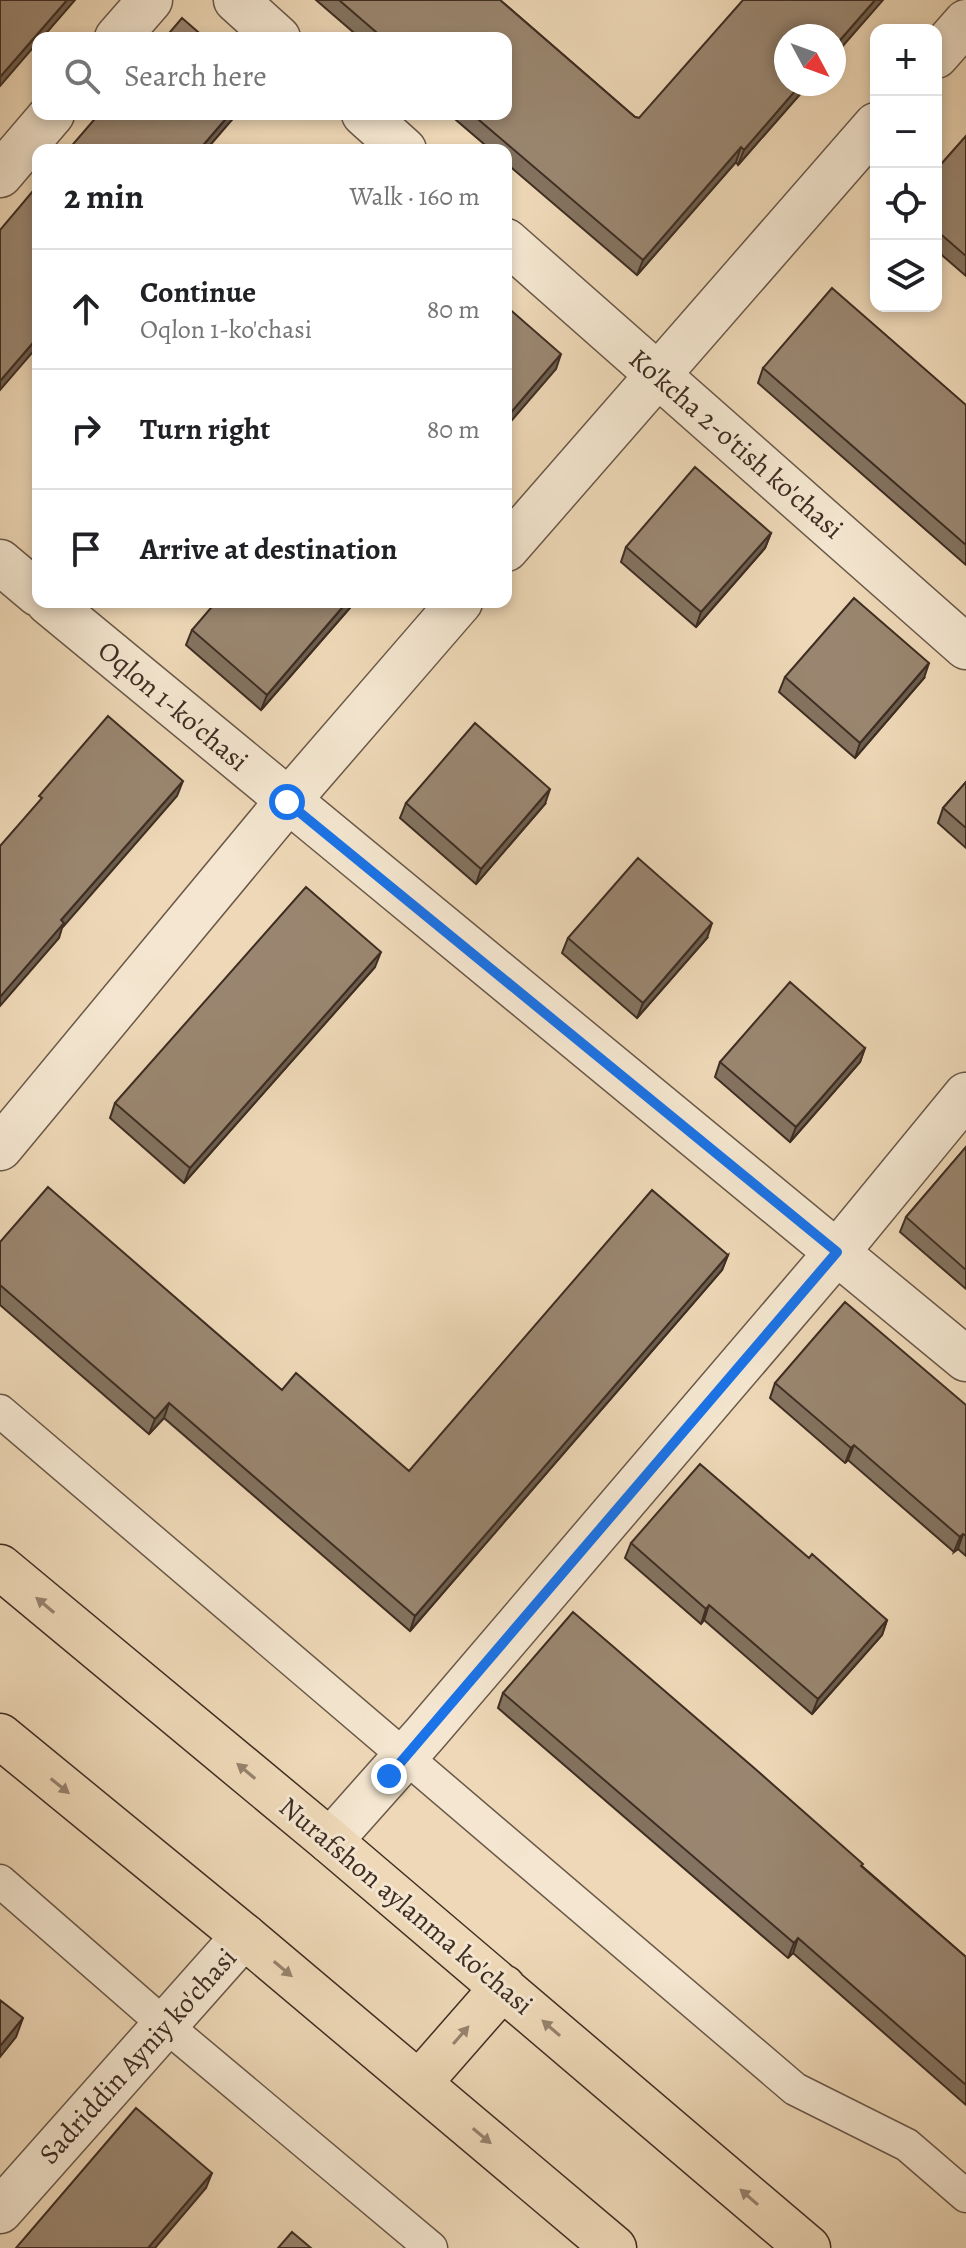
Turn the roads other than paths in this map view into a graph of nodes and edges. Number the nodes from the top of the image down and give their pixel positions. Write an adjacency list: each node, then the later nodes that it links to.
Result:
1 (150, 0): 4 (street)
2 (236, 0): 5 (street)
3 (966, 22): 6 (street)
4 (122, 32)
5 (271, 32)
6 (942, 49)
7 (47, 120): 11 (street)
8 (371, 120): 10 (street)
9 (870, 132): 13 (street)
10 (397, 144)
11 (0, 175)
12 (512, 246): 13 (street, Ko'kcha 2-o'tish ko'chasi)
13 (657, 375): 14 (street); 19 (street, Ko'kcha 2-o'tish ko'chasi)
14 (512, 542)
15 (0, 562): 16 (street)
16 (32, 589)
17 (55, 608): 20 (street, Oqlon 1-ko'chasi)
18 (455, 608): 20 (street)
19 (966, 647)
20 (287, 802): 22 (street); 23 (street, Oqlon 1-ko'chasi)
21 (966, 1095): 23 (street)
22 (0, 1148)
23 (837, 1252): 24 (street, Oqlon 1-ko'chasi); 28 (street)
24 (966, 1359)
25 (0, 1411): 28 (lane)
26 (0, 1567): 29 (main road, Nurafshon aylanma ko'chasi, one-way to 26)
27 (0, 1736): 31 (main road, one-way to 31)
28 (406, 1756): 29 (street); 35 (lane)
29 (330, 1841): 32 (main road, Nurafshon aylanma ko'chasi)
30 (0, 1881): 33 (lane)
31 (244, 1936): 33 (street, Sadriddin Ayniy ko'chasi); 34 (main road, one-way to 34)
32 (503, 1987): 34 (main road, one-way to 32); 39 (main road, Nurafshon aylanma ko'chasi, one-way to 32)
33 (164, 2024): 36 (street, Sadriddin Ayniy ko'chasi); 37 (lane)
34 (419, 2083): 38 (main road, one-way to 38)
35 (966, 2196)
36 (0, 2211)
37 (431, 2248)
38 (614, 2248)
39 (808, 2248)

